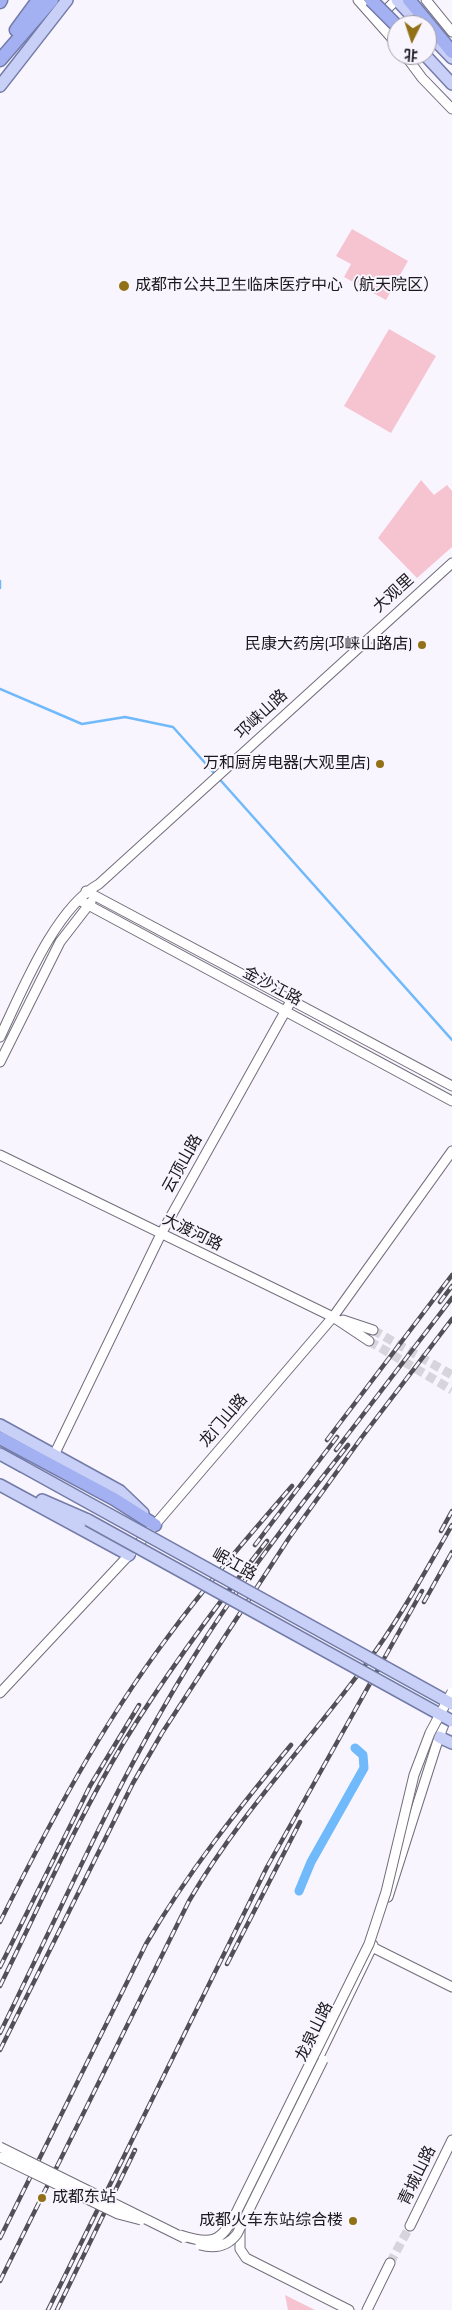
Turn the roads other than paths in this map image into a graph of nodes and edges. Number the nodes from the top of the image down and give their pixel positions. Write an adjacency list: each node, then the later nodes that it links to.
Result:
1 (38, 0): 17 (highway)
2 (52, 0): 20 (highway)
3 (66, 0): 24 (main road)
4 (358, 0): 13 (street)
5 (371, 0): 10 (highway, bridge)
6 (378, 0): 11 (main road, bridge)
7 (396, 0): 12 (main road); 13 (street)
8 (409, 0): 18 (highway)
9 (426, 0): 14 (street)
10 (387, 15)
11 (390, 15)
12 (410, 15)
13 (376, 20): 15 (street)
14 (452, 32)
15 (387, 33)
16 (437, 42): 19 (main road)
17 (0, 52)
18 (452, 52)
19 (452, 58)
20 (0, 60)
21 (412, 65): 25 (street)
22 (434, 65): 23 (main road)
23 (452, 84)
24 (0, 86)
25 (452, 109)
26 (452, 562): 27 (street, 大观里)
27 (357, 648): 28 (street, 邛崃山路)
28 (99, 884): 29 (street, 邛崃山路); 30 (street)
29 (86, 891): 30 (street, 金沙江路); 31 (street, 邛崃山路)
30 (96, 896): 32 (street); 33 (street, 金沙江路)
31 (79, 900): 32 (street, 金沙江路); 35 (street, 邛崃山路)
32 (88, 905): 34 (street, 金沙江路); 36 (street)
33 (291, 1001): 34 (street, 云顶山路); 37 (street, 金沙江路)
34 (285, 1011): 38 (street, 金沙江路); 41 (street, 云顶山路)
35 (0, 1036)
36 (0, 1062)
37 (452, 1086)
38 (452, 1101)
39 (452, 1152): 42 (street, 龙门山路)
40 (0, 1155): 41 (street, 大渡河路)
41 (161, 1234): 42 (street, 大渡河路); 47 (street, 云顶山路)
42 (333, 1317): 43 (street); 44 (street, 大渡河路); 50 (street, 龙门山路)
43 (373, 1330)
44 (369, 1341)
45 (0, 1425): 47 (main road)
46 (0, 1438): 50 (highway)
47 (55, 1453): 50 (main road)
48 (0, 1454): 54 (main road, 岷江路, bridge)
49 (0, 1483): 51 (main road); 55 (main road, 岷江路, bridge)
50 (155, 1525): 51 (street, 龙门山路)
51 (129, 1554): 53 (street, 龙门山路)
52 (452, 1692): 66 (street, bridge)
53 (0, 1693)
54 (452, 1704): 56 (street, 龙泉山路)
55 (452, 1721)
56 (439, 1737): 57 (main road); 58 (street, 龙泉山路)
57 (452, 1743)
58 (372, 1947): 59 (street); 60 (street, 龙泉山路)
59 (452, 1987)
60 (329, 2036): 66 (street, bridge); 68 (street, 龙泉山路)
61 (452, 2140): 65 (street, 青城山路)
62 (0, 2147): 64 (street, bridge)
63 (0, 2157): 64 (street, bridge)
64 (158, 2225): 66 (street, bridge)
65 (410, 2226)
66 (180, 2235)
67 (390, 2263): 69 (street)
68 (349, 2310)
69 (366, 2310)

